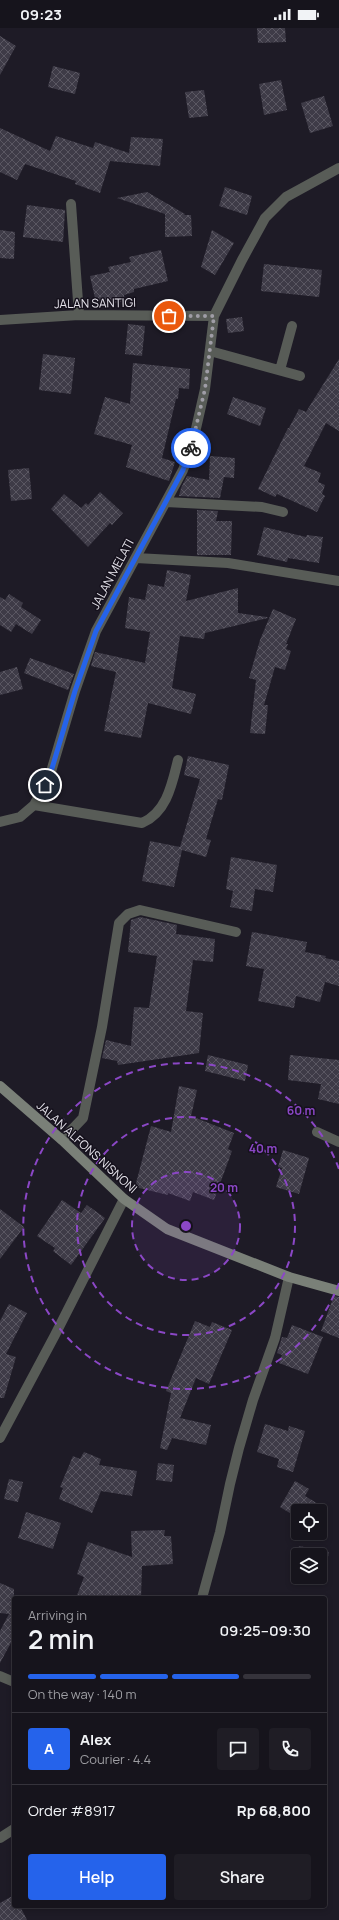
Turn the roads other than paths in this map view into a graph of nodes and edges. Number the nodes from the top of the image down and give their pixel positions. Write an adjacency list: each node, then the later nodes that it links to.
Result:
1 (339, 168): 4 (street)
2 (71, 204): 3 (street)
3 (79, 315): 4 (street, JALAN SANTIGI); 5 (street, JALAN SANTIGI)
4 (214, 316): 7 (street, JALAN MELATI)
5 (0, 320)
6 (292, 326): 8 (street)
7 (210, 351): 8 (street); 10 (street, JALAN MELATI)
8 (280, 370): 9 (street)
9 (300, 376)
10 (166, 502): 11 (street); 12 (street, JALAN MELATI)
11 (283, 512)
12 (136, 558): 13 (street); 15 (street, JALAN MELATI)
13 (339, 582)
14 (178, 760): 15 (street)
15 (34, 805): 16 (street, JALAN MELATI)
16 (0, 822)
17 (236, 932): 20 (street)
18 (0, 1086): 20 (main road, JALAN ALFONS NISNONI)
19 (317, 1132): 21 (street)
20 (62, 1140): 22 (main road, JALAN ALFONS NISNONI)
21 (339, 1142)
22 (124, 1199): 23 (main road, JALAN ALFONS NISNONI); 25 (street)
23 (289, 1277): 24 (main road, JALAN ALFONS NISNONI); 26 (street)
24 (339, 1291)
25 (0, 1438)
26 (203, 1596)
27 (0, 1676): 28 (street)
28 (12, 1681)
29 (12, 1830): 30 (street)
30 (0, 1838)

